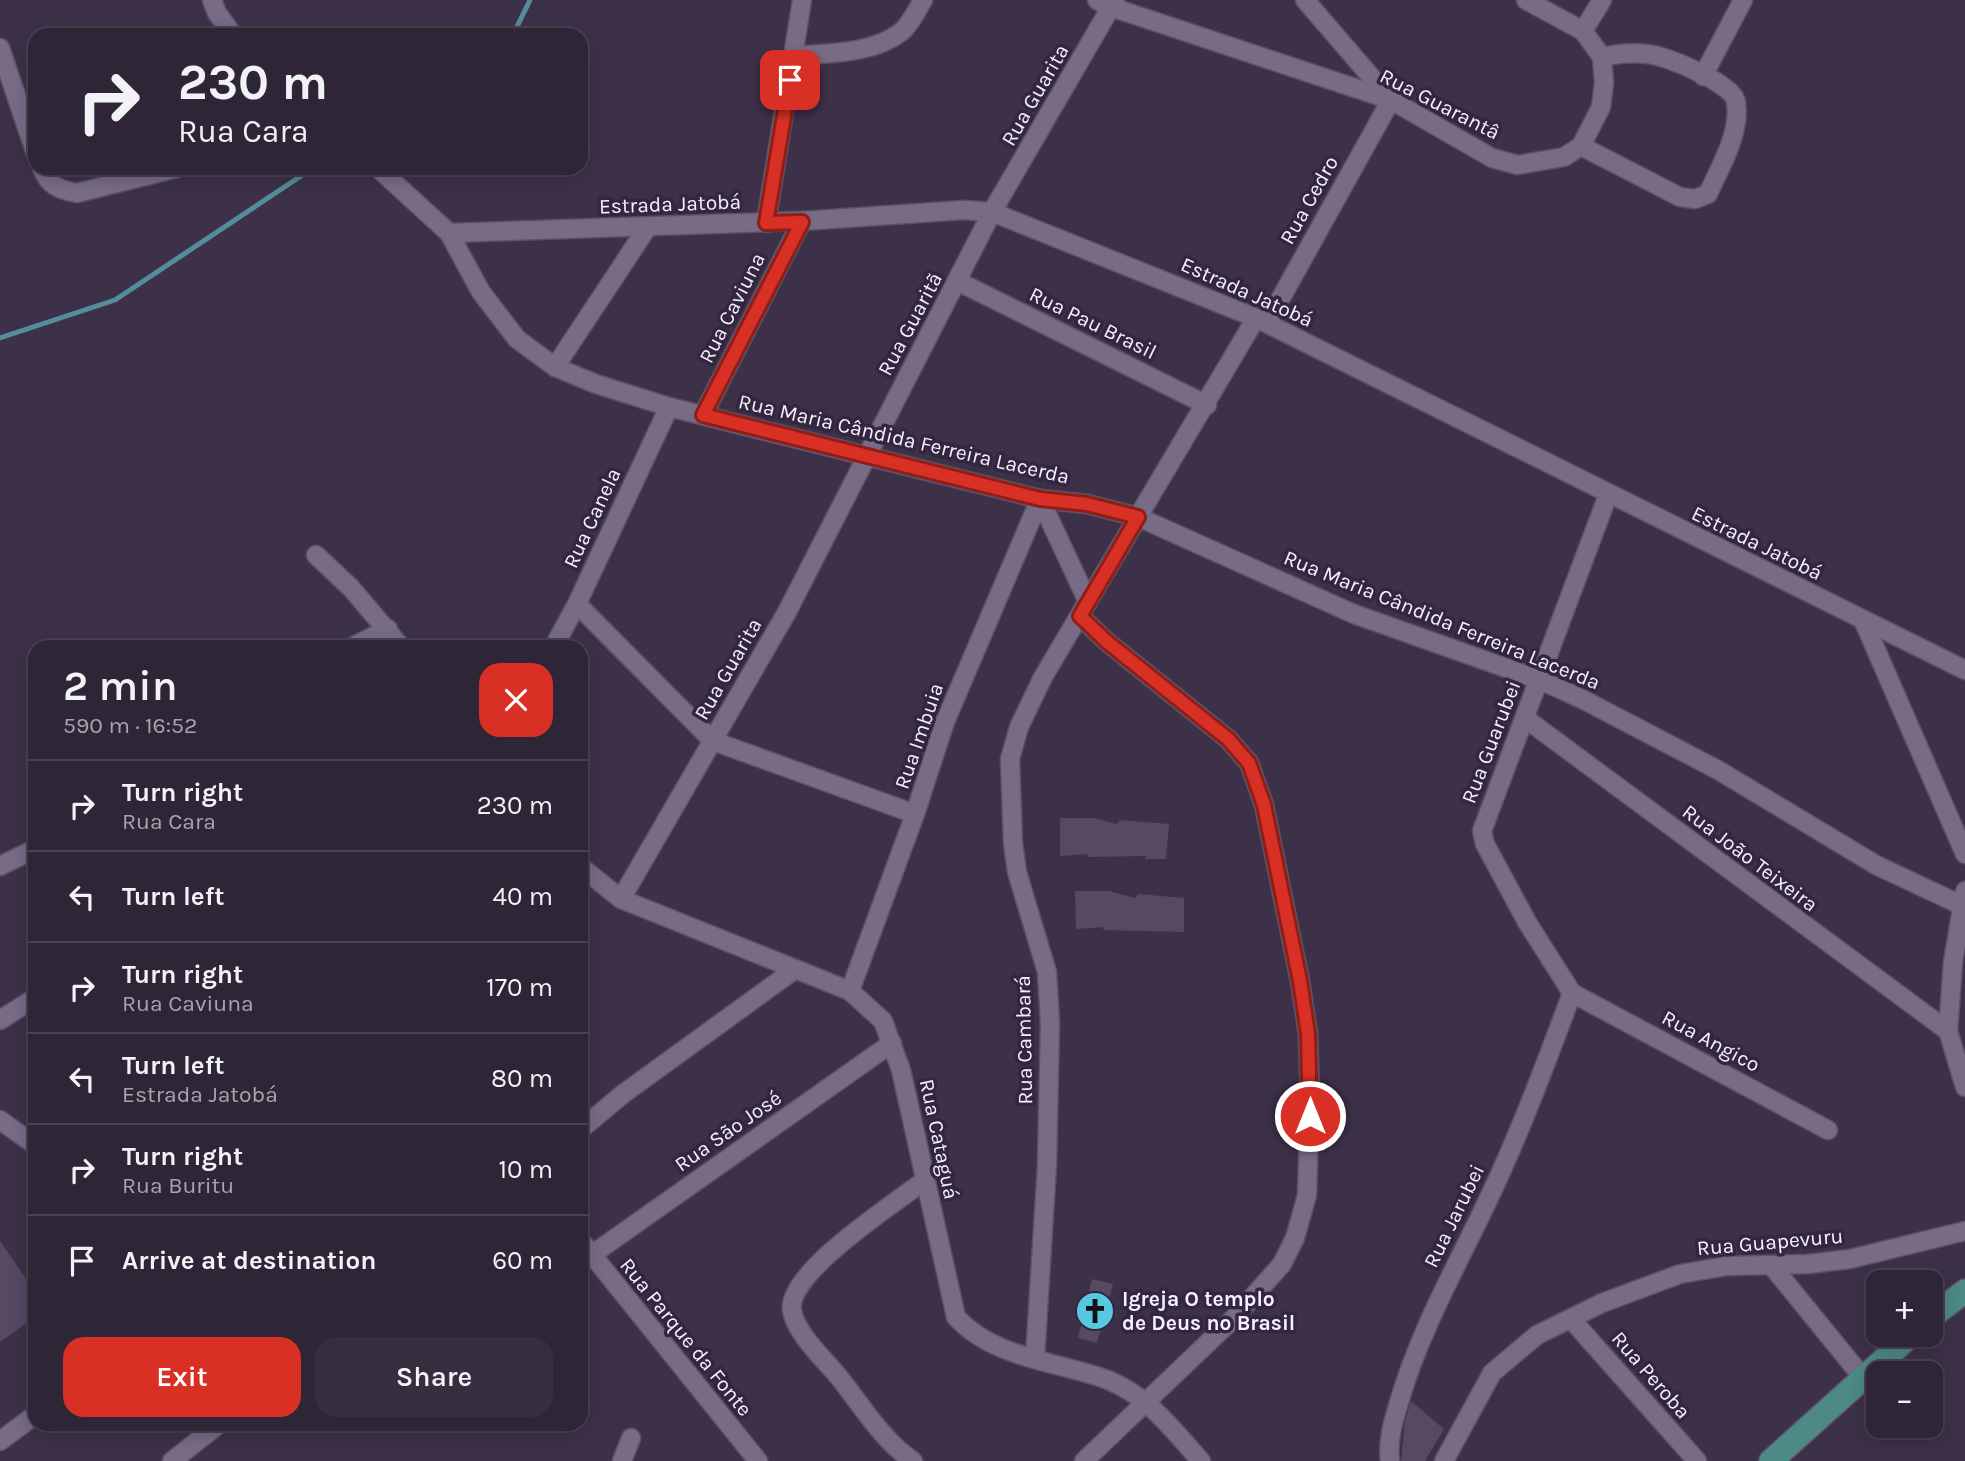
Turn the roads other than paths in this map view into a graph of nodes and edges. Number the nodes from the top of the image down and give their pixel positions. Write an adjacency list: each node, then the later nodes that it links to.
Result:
1 (212, 0): 9 (street)
2 (802, 0): 12 (street)
3 (923, 0): 12 (street)
4 (1305, 0): 15 (street)
5 (1526, 0): 10 (street)
6 (1602, 0): 10 (street)
7 (1743, 0): 14 (street)
8 (1108, 2): 15 (street, Rua Guarantâ); 21 (street, Rua Guarita)
9 (228, 28)
10 (1583, 31): 13 (street)
11 (0, 48): 16 (street)
12 (794, 56): 23 (street)
13 (1602, 57): 14 (street); 17 (street)
14 (1703, 76): 17 (street)
15 (1391, 100): 17 (street, Rua Guarantâ); 27 (street, Rua Cedro)
16 (28, 130)
17 (1581, 146)
18 (44, 175): 19 (street)
19 (149, 175)
20 (386, 175): 25 (street, Rua Maria Cândida Ferreira Lacerda)
21 (992, 212): 22 (street, Estrada Jatobá); 26 (street, Rua Guaritã); 27 (street, Estrada Jatobá)
22 (802, 222): 23 (street, Estrada Jatobá); 31 (street, Rua Caviuna)
23 (766, 223): 24 (street, Estrada Jatobá)
24 (647, 228): 25 (street, Estrada Jatobá); 28 (street)
25 (449, 233): 28 (street, Rua Maria Cândida Ferreira Lacerda)
26 (959, 282): 29 (street, Rua Pau Brasil); 32 (street, Rua Guaritã)
27 (1261, 321): 29 (street, Rua Cedro); 33 (street, Estrada Jatobá)
28 (555, 367): 30 (street, Rua Maria Cândida Ferreira Lacerda)
29 (1207, 405): 35 (street, Rua Cedro)
30 (669, 407): 31 (street, Rua Maria Cândida Ferreira Lacerda); 37 (street, Rua Canela)
31 (703, 415): 32 (street, Rua Maria Cândida Ferreira Lacerda)
32 (867, 457): 34 (street, Rua Maria Cândida Ferreira Lacerda); 47 (street, Rua Guarita)
33 (1608, 495): 39 (street, Estrada Jatobá); 45 (street, Rua Guarubei)
34 (1040, 499): 35 (street, Rua Maria Cândida Ferreira Lacerda); 38 (street); 48 (street, Rua Imbuia)
35 (1138, 517): 38 (street, Rua Cambará); 45 (street, Rua Maria Cândida Ferreira Lacerda)
36 (316, 555): 40 (street)
37 (577, 604): 43 (street, Rua Canela); 47 (street)
38 (1084, 609): 76 (street, Rua Cambará); 78 (street)
39 (1863, 620): 44 (street, Estrada Jatobá); 50 (street)
40 (388, 629): 41 (street); 42 (street)
41 (366, 640)
42 (396, 640)
43 (557, 640)
44 (1965, 670)
45 (1540, 680): 46 (street, Rua Guarubei); 54 (street, Rua Maria Cândida Ferreira Lacerda)
46 (1526, 719): 57 (street, Rua Guarubei); 60 (street, Rua João Teixeira)
47 (713, 741): 48 (street); 53 (street, Rua Guarita)
48 (915, 814): 56 (street, Rua Imbuia)
49 (28, 852): 51 (street)
50 (1965, 854)
51 (0, 866)
52 (588, 873): 53 (street, Rua Cataguá)
53 (621, 899): 55 (street, Rua Cataguá)
54 (1964, 899): 60 (street)
55 (794, 970): 56 (street, Rua Cataguá); 64 (street)
56 (850, 991): 61 (street, Rua Cataguá)
57 (1572, 993): 65 (street, Rua Angico); 91 (street, Rua Jarubei)
58 (28, 1002): 59 (street)
59 (0, 1020)
60 (1948, 1031): 62 (street)
61 (892, 1043): 67 (street, Rua Cataguá); 69 (street, Rua São José)
62 (1965, 1087)
63 (0, 1120): 66 (street)
64 (588, 1123)
65 (1828, 1130)
66 (28, 1140)
67 (925, 1180): 76 (street, Rua Cataguá); 88 (street)
68 (1965, 1231): 71 (street, Rua Guapevuru)
69 (588, 1247)
70 (588, 1250): 87 (street, Rua Parque da Fonte)
71 (1772, 1266): 74 (street, Rua Guapevuru); 77 (street)
72 (1965, 1291): 73 (main road)
73 (1943, 1308)
74 (1571, 1319): 83 (street, Rua Guapevuru); 92 (street, Rua Peroba)
75 (1898, 1347): 77 (main road)
76 (1035, 1358): 78 (street, Rua Cataguá)
77 (1864, 1379): 84 (main road)
78 (1145, 1400): 89 (street); 90 (street, Rua Cataguá)
79 (28, 1420): 82 (street)
80 (210, 1431): 85 (street)
81 (631, 1438): 86 (street)
82 (0, 1441)
83 (1448, 1459)
84 (1778, 1459)
85 (172, 1461)
86 (622, 1461)
87 (758, 1461)
88 (913, 1461)
89 (1084, 1461)
90 (1201, 1461)
91 (1390, 1461)
92 (1697, 1461)

